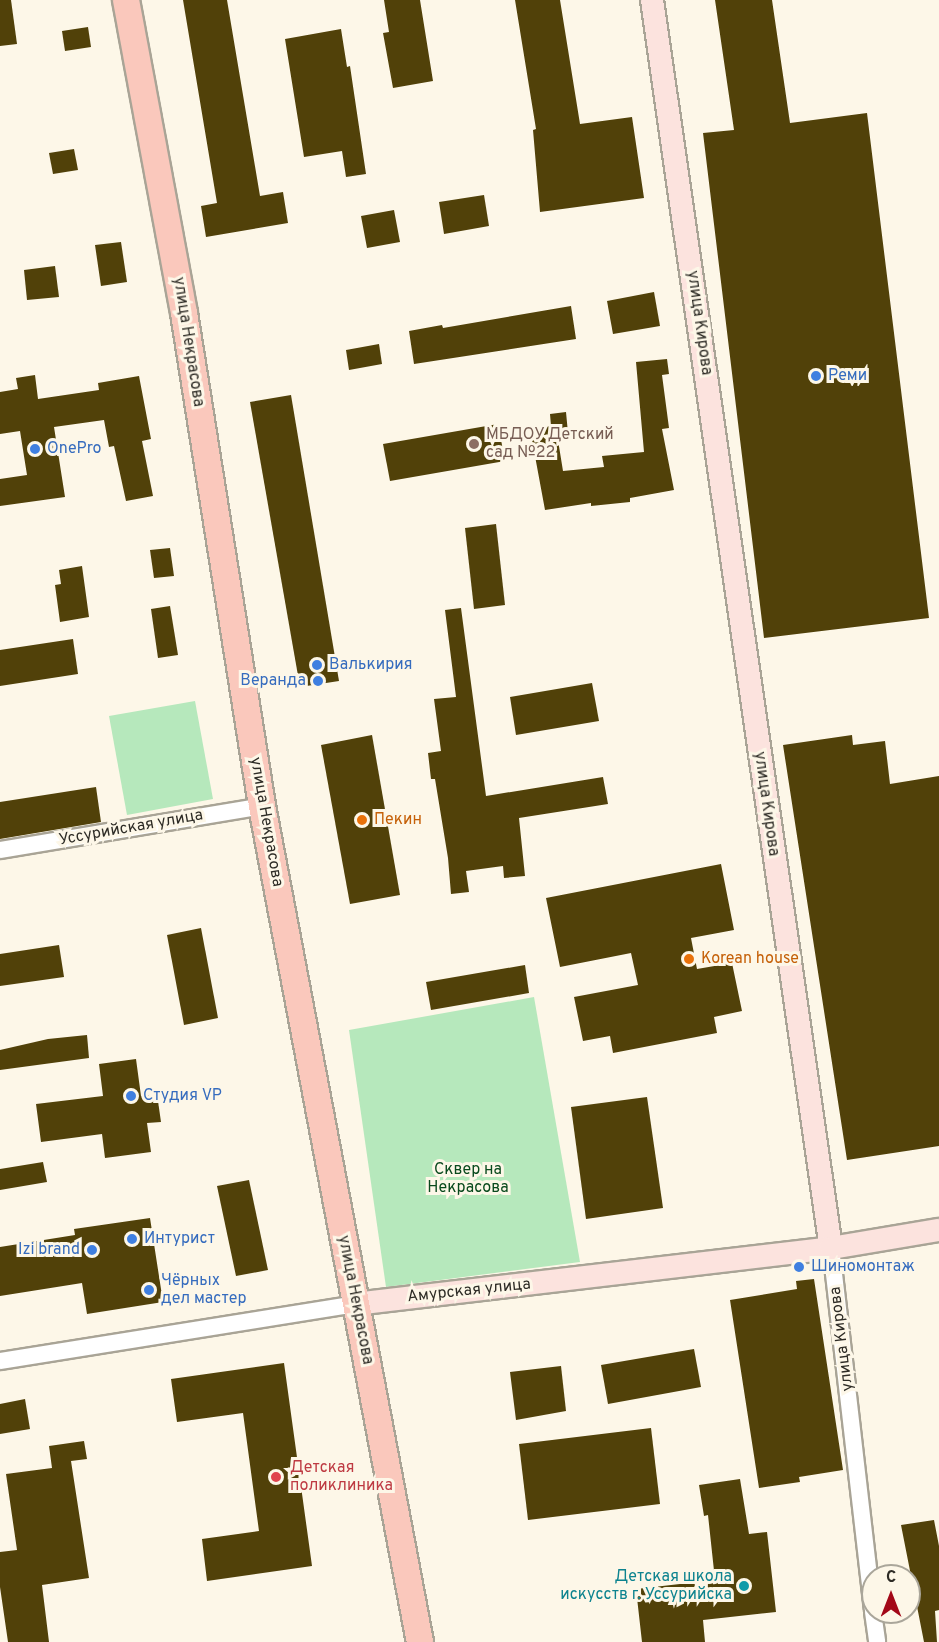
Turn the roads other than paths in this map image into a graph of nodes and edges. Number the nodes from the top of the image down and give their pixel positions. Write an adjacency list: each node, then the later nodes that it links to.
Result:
1 (126, 0): 3 (main road, улица Некрасова)
2 (652, 0): 6 (street, улица Кирова)
3 (262, 806): 4 (street, Уссурийская улица); 7 (main road, улица Некрасова)
4 (0, 850)
5 (939, 1230): 6 (street, Амурская улица)
6 (831, 1248): 7 (street, Амурская улица); 9 (street, улица Кирова)
7 (355, 1304): 8 (street, Амурская улица); 11 (main road, улица Некрасова)
8 (0, 1361)
9 (868, 1564)
10 (875, 1624): 12 (street, улица Кирова)
11 (420, 1642)
12 (877, 1642)

